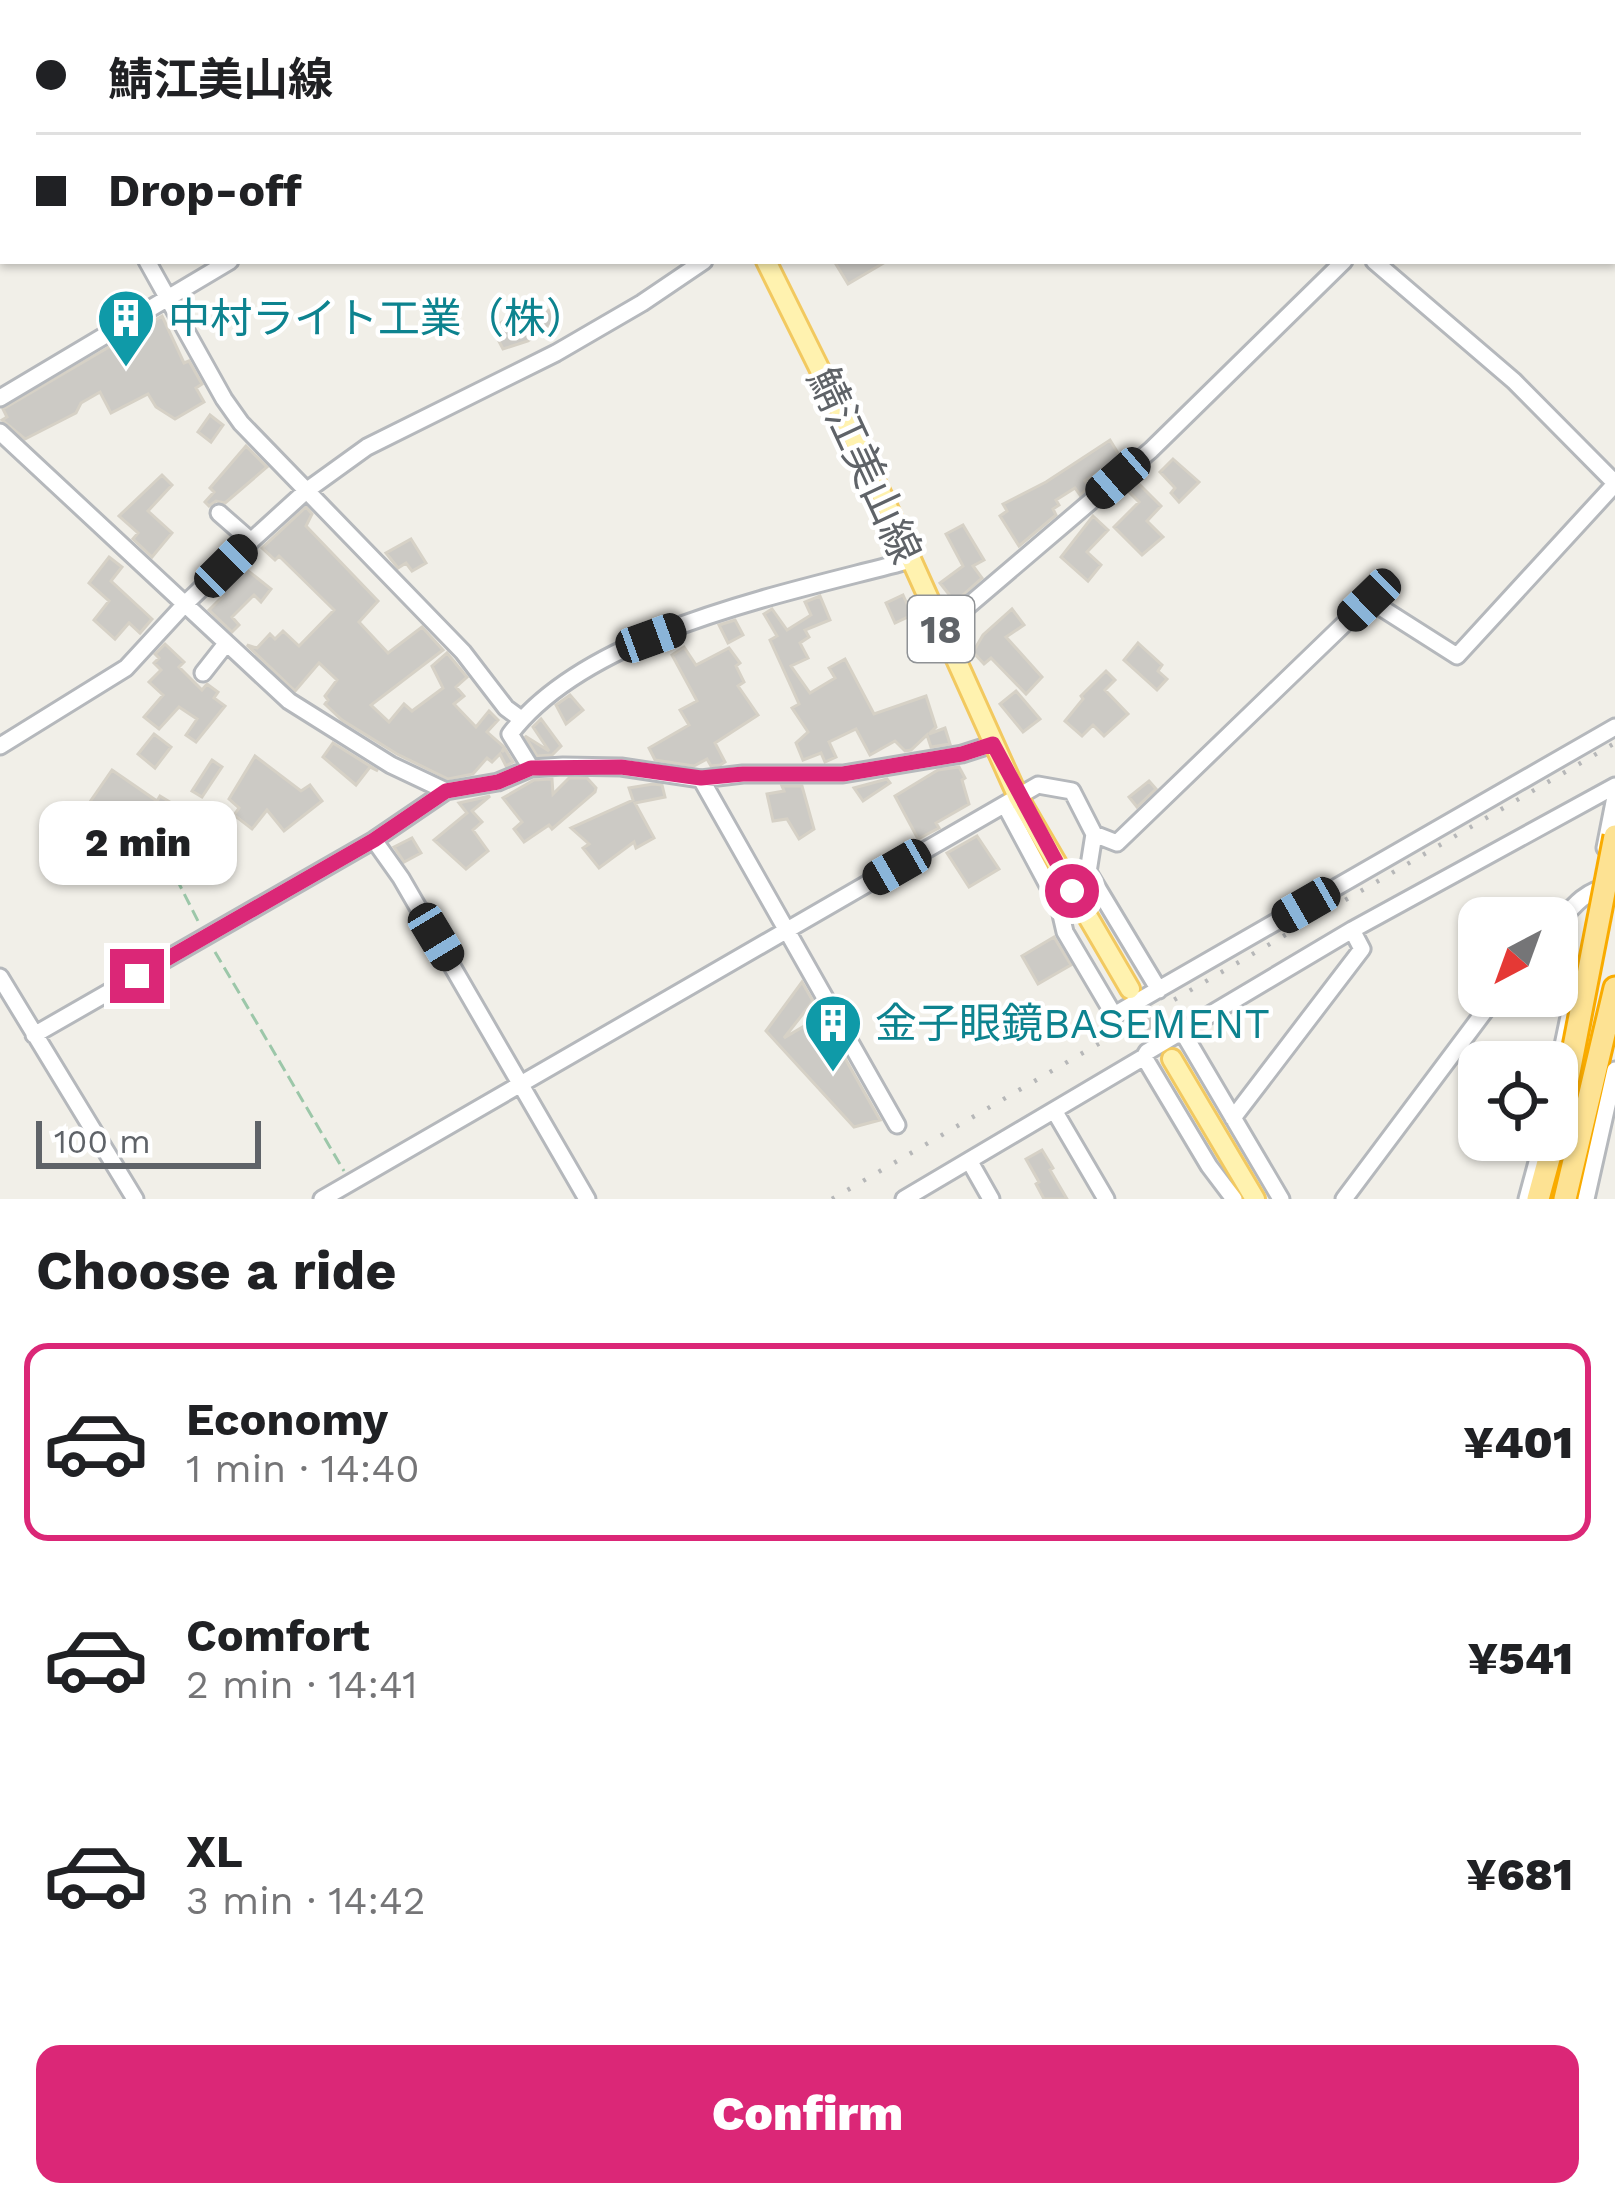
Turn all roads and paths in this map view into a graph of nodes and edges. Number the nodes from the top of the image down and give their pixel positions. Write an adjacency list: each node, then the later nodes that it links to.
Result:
1 (149, 264): 7 (street)
2 (225, 264): 7 (street)
3 (700, 264): 11 (street)
4 (767, 264): 14 (main road, 鯖江美山線 / 18)
5 (1341, 264): 16 (street)
6 (1378, 264): 10 (street)
7 (167, 298): 8 (street); 11 (street)
8 (0, 398)
9 (0, 432): 15 (street)
10 (1615, 483): 29 (street)
11 (306, 490): 13 (street); 19 (street)
12 (219, 513): 13 (street)
13 (251, 541): 15 (street)
14 (910, 560): 16 (main road, 鯖江美山線 / 18); 19 (street)
15 (184, 604): 17 (street); 22 (street)
16 (941, 629): 21 (main road, 鯖江美山線 / 18)
17 (225, 644): 18 (street); 26 (street)
18 (202, 673)
19 (521, 719): 23 (street)
20 (1615, 727): 42 (street)
21 (993, 744): 24 (street); 28 (main road, 鯖江美山線 / 18)
22 (0, 746)
23 (531, 768): 24 (street); 26 (street)
24 (701, 778): 36 (street)
25 (1615, 786): 37 (street)
26 (446, 791): 31 (street)
27 (1615, 797): 34 (street)
28 (1012, 801): 29 (street); 36 (street); 40 (main road, 鯖江美山線 / 18); 42 (street)
29 (1094, 834): 42 (street)
30 (1615, 836): 47 (highway, bridge)
31 (374, 840): 38 (street); 51 (street)
32 (168, 862): 38 (path)
33 (1615, 887): 34 (street)
34 (1597, 889): 35 (street); 46 (street)
35 (1578, 901)
36 (790, 928): 51 (street); 54 (street)
37 (1352, 930): 44 (street); 53 (street)
38 (206, 937): 45 (street); 58 (path)
39 (0, 977): 45 (street)
40 (1130, 988)
41 (1615, 988): 71 (highway)
42 (1159, 990)
43 (1480, 1017): 68 (street)
44 (1182, 1031): 48 (street); 53 (street)
45 (34, 1035): 59 (street)
46 (1564, 1041)
47 (1575, 1041)
48 (1144, 1058): 52 (street); 65 (street)
49 (1172, 1059): 66 (main road)
50 (1615, 1070): 72 (street)
51 (523, 1083): 58 (street); 61 (street)
52 (1055, 1112): 57 (street); 64 (street)
53 (1233, 1118): 67 (street)
54 (897, 1126)
55 (1537, 1161): 69 (street)
56 (1548, 1161): 70 (highway)
57 (970, 1162): 62 (street); 63 (street)
58 (350, 1183): 60 (street)
59 (135, 1199)
60 (322, 1199)
61 (587, 1199)
62 (904, 1199)
63 (991, 1199)
64 (1106, 1199)
65 (1234, 1199)
66 (1256, 1199)
67 (1281, 1199)
68 (1344, 1199)
69 (1527, 1199)
70 (1538, 1199)
71 (1565, 1199)
72 (1586, 1199)

